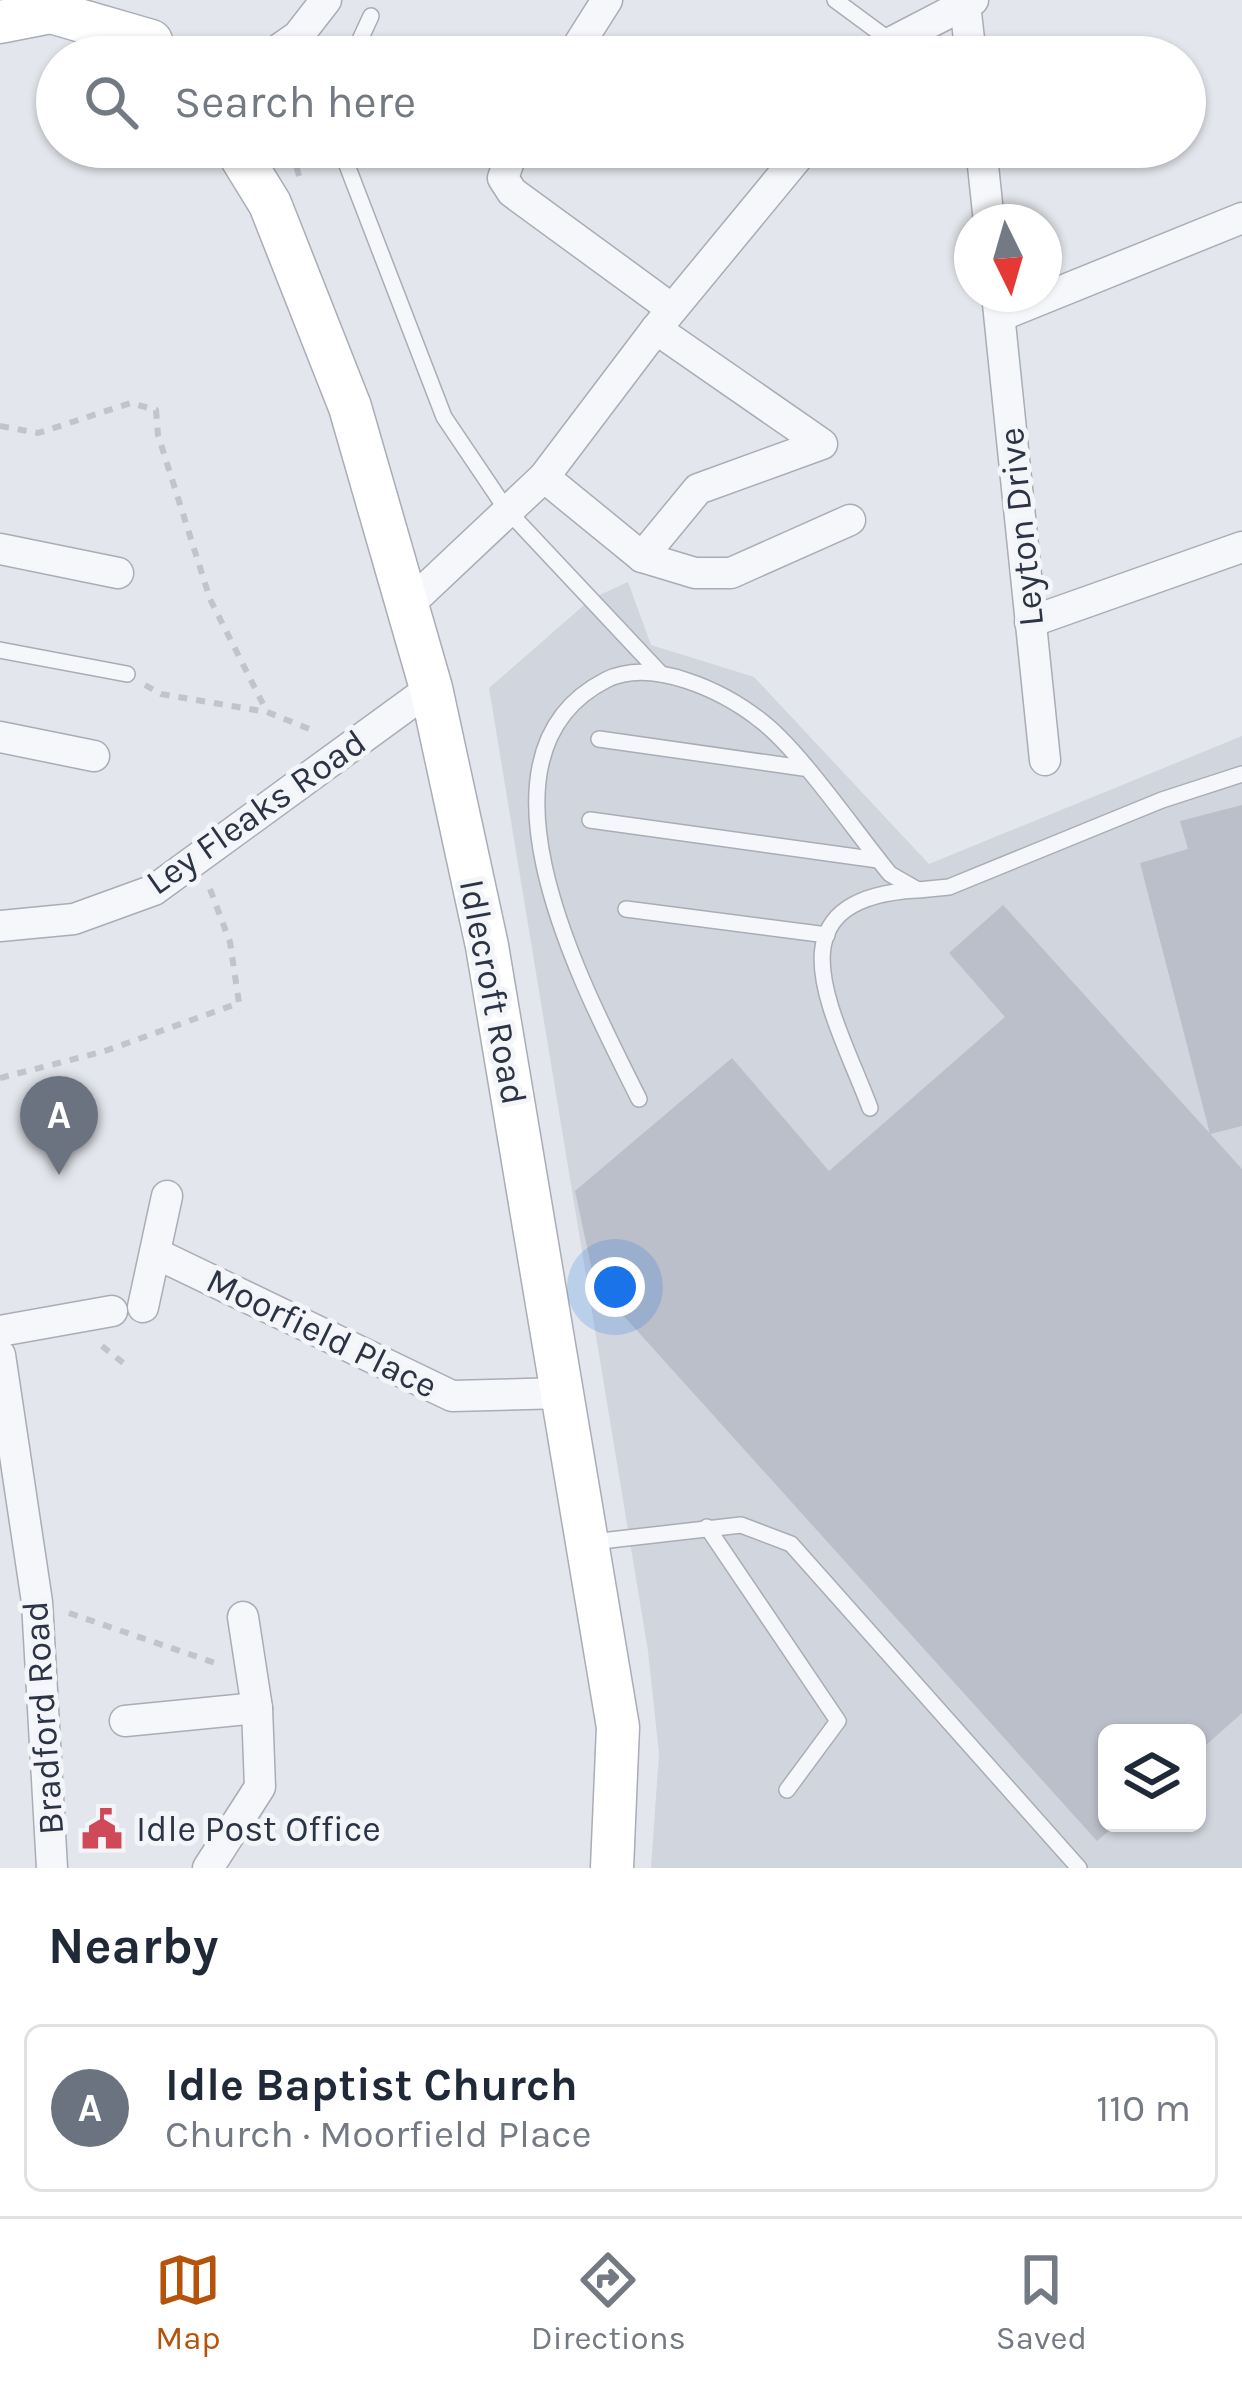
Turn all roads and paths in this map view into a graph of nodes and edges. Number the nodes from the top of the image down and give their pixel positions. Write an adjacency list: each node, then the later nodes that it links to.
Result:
1 (95, 0): 10 (street)
2 (123, 0): 11 (street)
3 (326, 0): 12 (street)
4 (607, 0): 14 (street)
5 (835, 0): 15 (lane)
6 (969, 2): 16 (street); 17 (street)
7 (371, 16): 13 (lane)
8 (0, 22): 9 (street)
9 (121, 36)
10 (142, 36)
11 (149, 36)
12 (298, 36)
13 (362, 36)
14 (584, 36)
15 (872, 36)
16 (909, 36)
17 (970, 36)
18 (248, 168): 36 (street, Idlecroft Road)
19 (348, 168): 30 (lane)
20 (507, 168): 27 (street)
21 (789, 168): 27 (street)
22 (983, 168): 23 (street)
23 (987, 204)
24 (1242, 218): 25 (street)
25 (1062, 282)
26 (999, 312): 37 (street, Leyton Drive)
27 (664, 319): 29 (street); 34 (street)
28 (0, 426): 42 (path)
29 (544, 478): 30 (street); 34 (street)
30 (506, 508): 36 (street); 40 (lane)
31 (850, 520): 34 (street)
32 (1242, 547): 37 (street)
33 (0, 549): 35 (street)
34 (642, 556)
35 (118, 573)
36 (406, 605): 41 (street, Idlecroft Road)
37 (1030, 622): 47 (street, Leyton Drive)
38 (0, 650): 39 (lane)
39 (127, 674): 42 (path)
40 (662, 674): 48 (lane); 58 (lane)
41 (431, 688): 45 (street, Ley Fleaks Road); 64 (street, Idlecroft Road)
42 (267, 712): 45 (path)
43 (0, 737): 46 (street)
44 (599, 739): 48 (lane)
45 (352, 746): 51 (street, Ley Fleaks Road)
46 (94, 756)
47 (1045, 760)
48 (802, 768): 52 (lane)
49 (1242, 774): 53 (lane)
50 (590, 820): 52 (lane)
51 (199, 857): 55 (street, Ley Fleaks Road); 57 (path)
52 (878, 860): 53 (lane)
53 (918, 890): 56 (lane)
54 (626, 909): 56 (lane)
55 (0, 926)
56 (827, 935): 59 (lane)
57 (0, 1078)
58 (639, 1099)
59 (870, 1108)
60 (167, 1196): 61 (street, Moorfield Place)
61 (155, 1253): 62 (street, Moorfield Place); 64 (street, Moorfield Place)
62 (0, 1331)
63 (0, 1355): 65 (street, Bradford Road)
64 (564, 1393): 67 (street, Idlecroft Road)
65 (7, 1436): 68 (street, Bradford Road)
66 (707, 1527): 67 (lane); 73 (lane); 77 (lane)
67 (589, 1542): 76 (street, Idlecroft Road)
68 (37, 1602): 70 (path); 74 (street, Bradford Road)
69 (243, 1617): 70 (street)
70 (252, 1675): 71 (street)
71 (257, 1708): 72 (street); 75 (street)
72 (124, 1721)
73 (787, 1790)
74 (52, 1868)
75 (208, 1868)
76 (612, 1868)
77 (1079, 1868)

